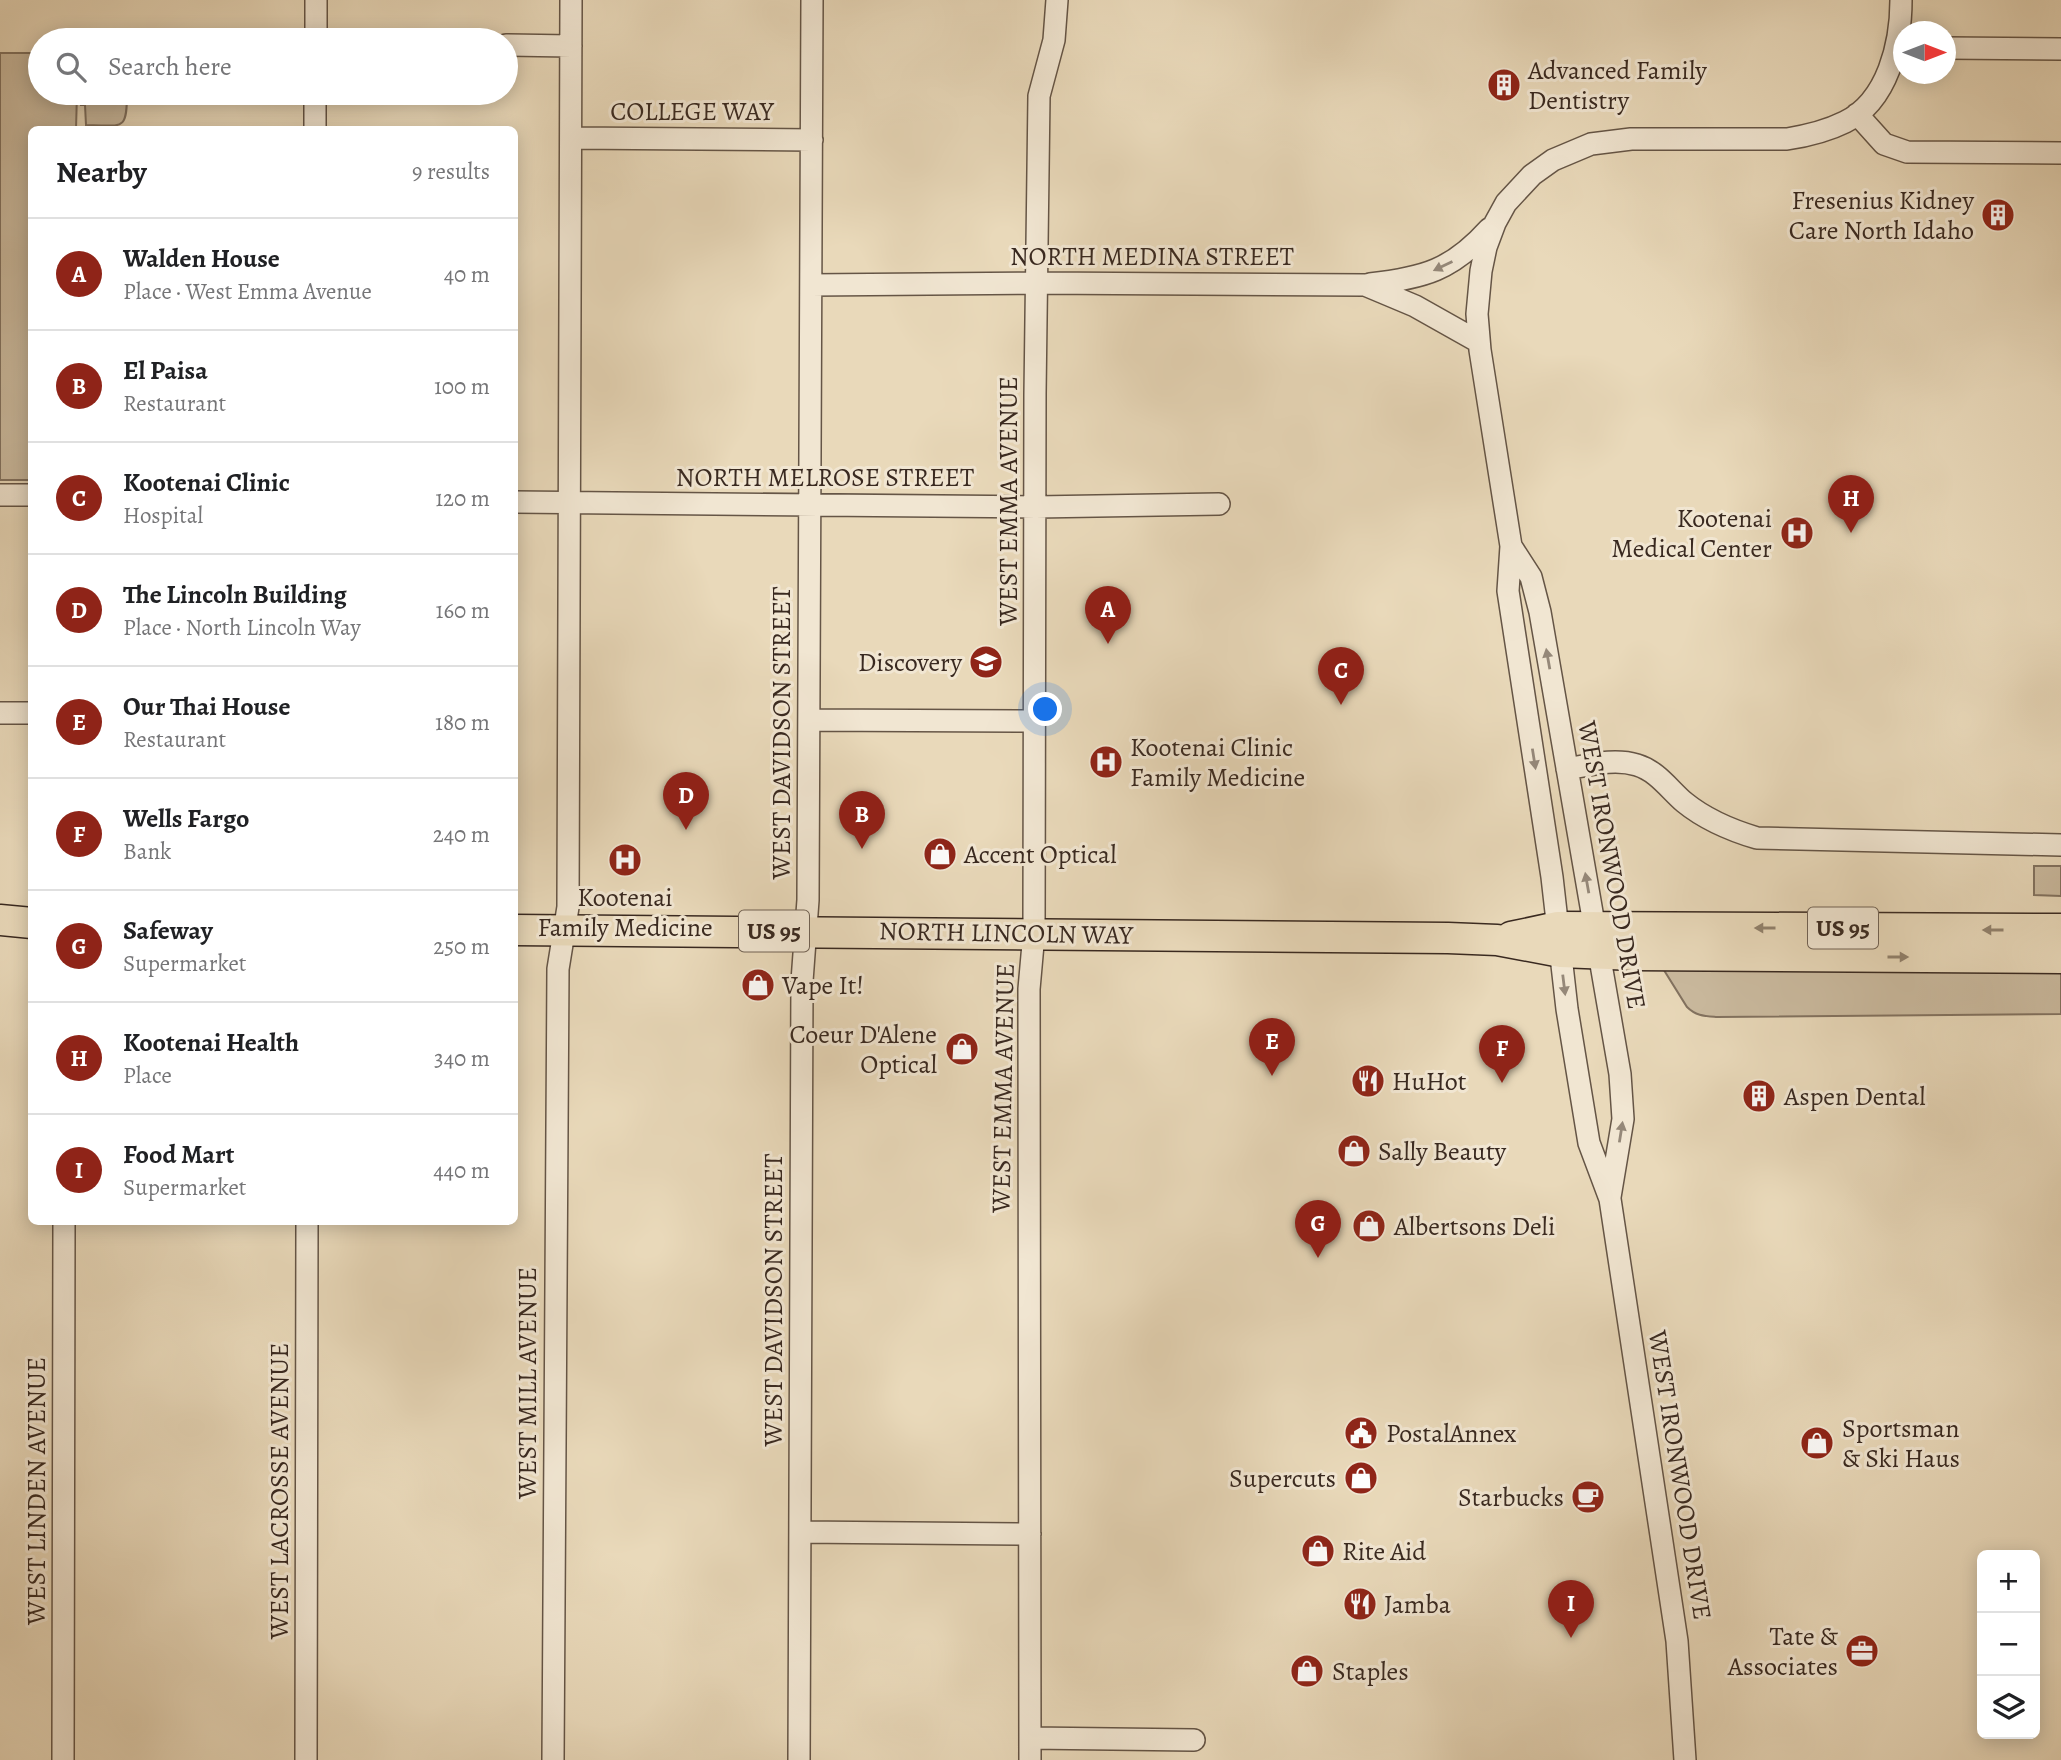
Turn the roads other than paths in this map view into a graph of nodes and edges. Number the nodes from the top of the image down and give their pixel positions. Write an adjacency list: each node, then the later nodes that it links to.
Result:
1 (316, 0): 7 (street)
2 (571, 0): 9 (street, WEST MILL AVENUE)
3 (812, 0): 17 (street, WEST DAVIDSON STREET)
4 (1057, 0): 20 (street, WEST EMMA AVENUE)
5 (1901, 0): 6 (street, WEST IRONWOOD DRIVE)
6 (1901, 21)
7 (316, 28)
8 (518, 45): 9 (street)
9 (571, 46): 16 (street, WEST MILL AVENUE)
10 (1956, 48): 11 (street)
11 (2061, 49)
12 (1893, 62): 14 (street, WEST IRONWOOD DRIVE)
13 (315, 105): 15 (street)
14 (1857, 114): 18 (street); 19 (street, WEST IRONWOOD DRIVE)
15 (315, 126)
16 (571, 138): 17 (street, COLLEGE WAY); 27 (street, WEST MILL AVENUE)
17 (812, 140): 21 (street, WEST DAVIDSON STREET)
18 (2061, 153)
19 (1495, 223): 22 (street, one-way to 22); 23 (street, WEST IRONWOOD DRIVE)
20 (1038, 283): 21 (street, NORTH MEDINA STREET); 22 (street, NORTH MEDINA STREET); 30 (street, WEST EMMA AVENUE)
21 (811, 285): 29 (street, WEST DAVIDSON STREET)
22 (1365, 285): 23 (street, NORTH MEDINA STREET)
23 (1479, 342): 31 (street, WEST IRONWOOD DRIVE)
24 (0, 495): 25 (street)
25 (28, 495)
26 (518, 502): 27 (street, NORTH MELROSE STREET)
27 (569, 503): 29 (street, NORTH MELROSE STREET); 42 (street, WEST MILL AVENUE)
28 (1219, 504): 30 (street, NORTH MELROSE STREET)
29 (810, 505): 30 (street, NORTH MELROSE STREET); 34 (street, WEST DAVIDSON STREET)
30 (1036, 507): 35 (street, WEST EMMA AVENUE)
31 (1511, 546): 36 (street, WEST IRONWOOD DRIVE, one-way to 31); 45 (street, WEST IRONWOOD DRIVE, one-way to 45)
32 (0, 713): 33 (street)
33 (28, 713)
34 (809, 720): 35 (street); 43 (street, WEST DAVIDSON STREET)
35 (1035, 721): 44 (street, WEST EMMA AVENUE)
36 (1567, 769): 37 (street); 46 (street, WEST IRONWOOD DRIVE, one-way to 36)
37 (2061, 845)
38 (0, 920): 39 (highway)
39 (28, 923)
40 (2061, 929): 46 (highway, US 95, one-way to 46)
41 (518, 930): 42 (highway, NORTH LINCOLN WAY / US 95)
42 (564, 930): 43 (highway, NORTH LINCOLN WAY / US 95); 57 (street, WEST MILL AVENUE)
43 (805, 931): 44 (highway, NORTH LINCOLN WAY / US 95); 51 (street, WEST DAVIDSON STREET)
44 (1034, 933): 45 (highway, NORTH LINCOLN WAY / US 95); 52 (street, WEST EMMA AVENUE)
45 (1559, 939): 46 (highway, US 95); 48 (street, WEST IRONWOOD DRIVE, one-way to 48)
46 (1596, 940): 47 (highway, US 95, one-way to 47); 48 (street, WEST IRONWOOD DRIVE, one-way to 46)
47 (2061, 958)
48 (1610, 1199): 60 (street, WEST IRONWOOD DRIVE)
49 (64, 1225): 55 (street, WEST LINDEN AVENUE)
50 (307, 1225): 56 (street, WEST LACROSSE AVENUE)
51 (800, 1532): 52 (street); 58 (street, WEST DAVIDSON STREET)
52 (1030, 1534): 53 (street, WEST EMMA AVENUE)
53 (1030, 1738): 54 (street); 59 (street, WEST EMMA AVENUE)
54 (1194, 1740)
55 (63, 1760)
56 (306, 1760)
57 (553, 1760)
58 (799, 1760)
59 (1030, 1760)
60 (1685, 1760)

